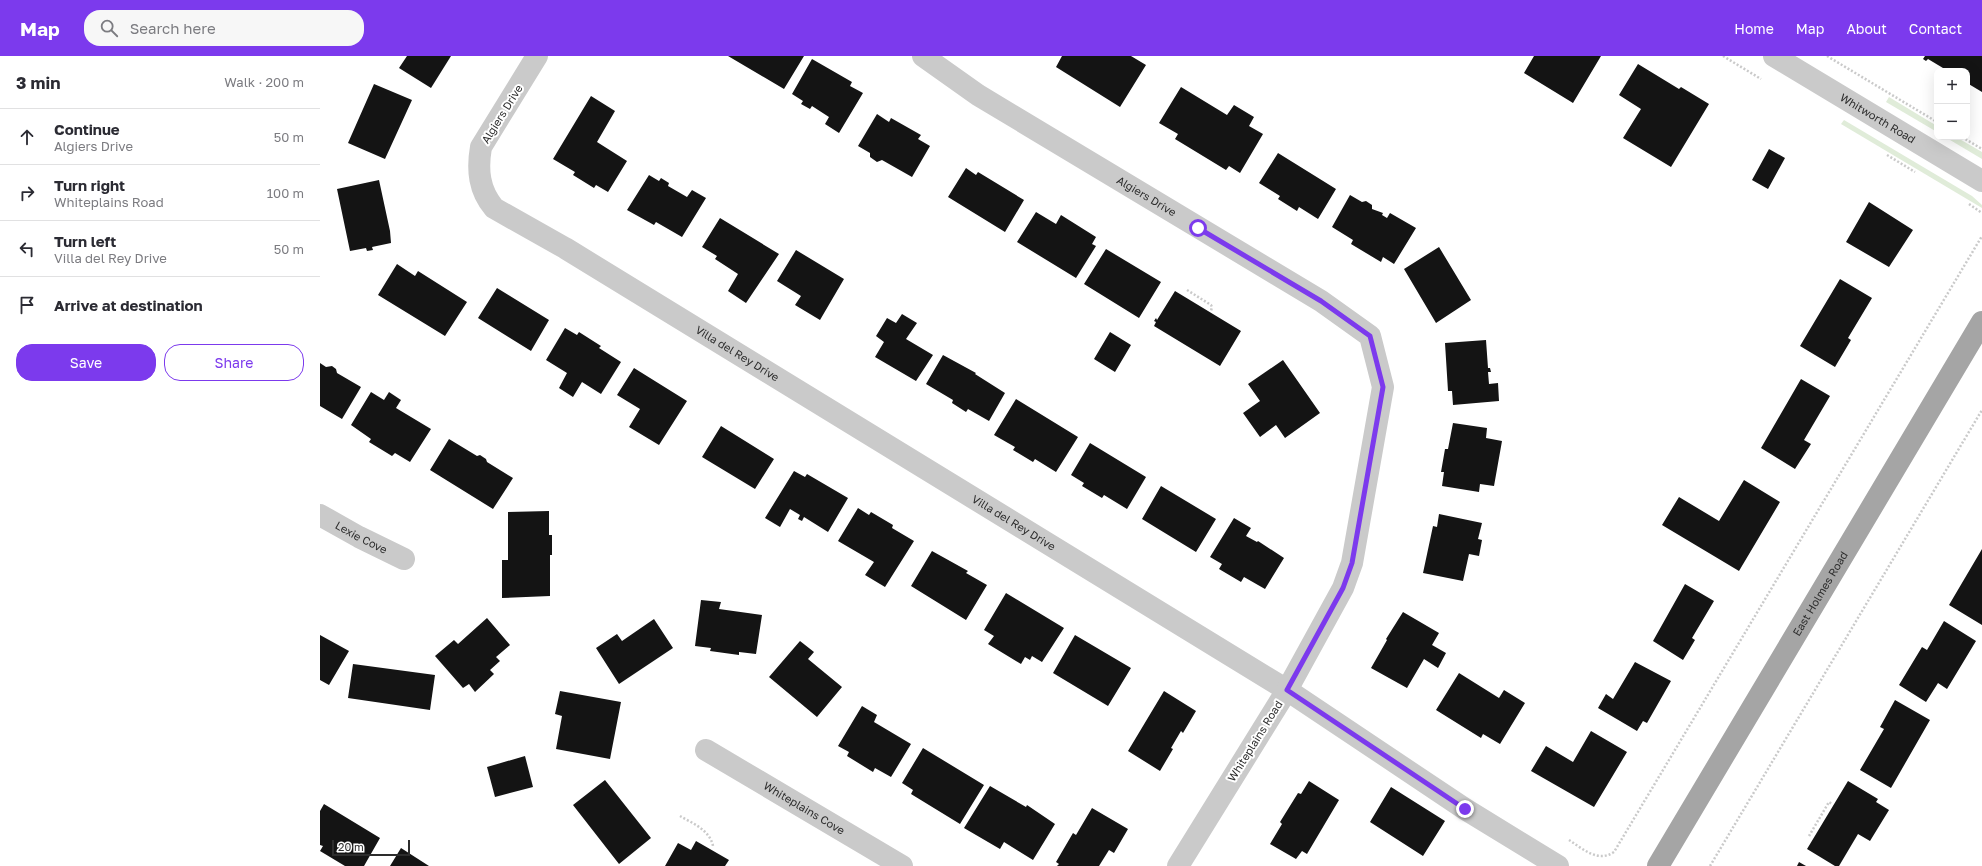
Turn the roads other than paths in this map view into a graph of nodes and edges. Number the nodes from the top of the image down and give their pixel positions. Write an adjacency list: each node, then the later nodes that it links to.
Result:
1 (537, 56): 4 (street, Algiers Drive)
2 (923, 56): 7 (street, Algiers Drive)
3 (1774, 56): 5 (street, Whitworth Road)
4 (479, 175): 10 (street, Villa del Rey Drive)
5 (1982, 181)
6 (1982, 322): 15 (main road, East Holmes Road)
7 (1370, 336): 10 (street, Whiteplains Road)
8 (320, 515): 9 (street, Lexie Cove)
9 (404, 559)
10 (1287, 690): 13 (street, Whiteplains Road); 14 (street, Villa del Rey Drive)
11 (706, 750): 12 (street, Whiteplains Cove)
12 (902, 866)
13 (1178, 866)
14 (1558, 866)
15 (1658, 866)

